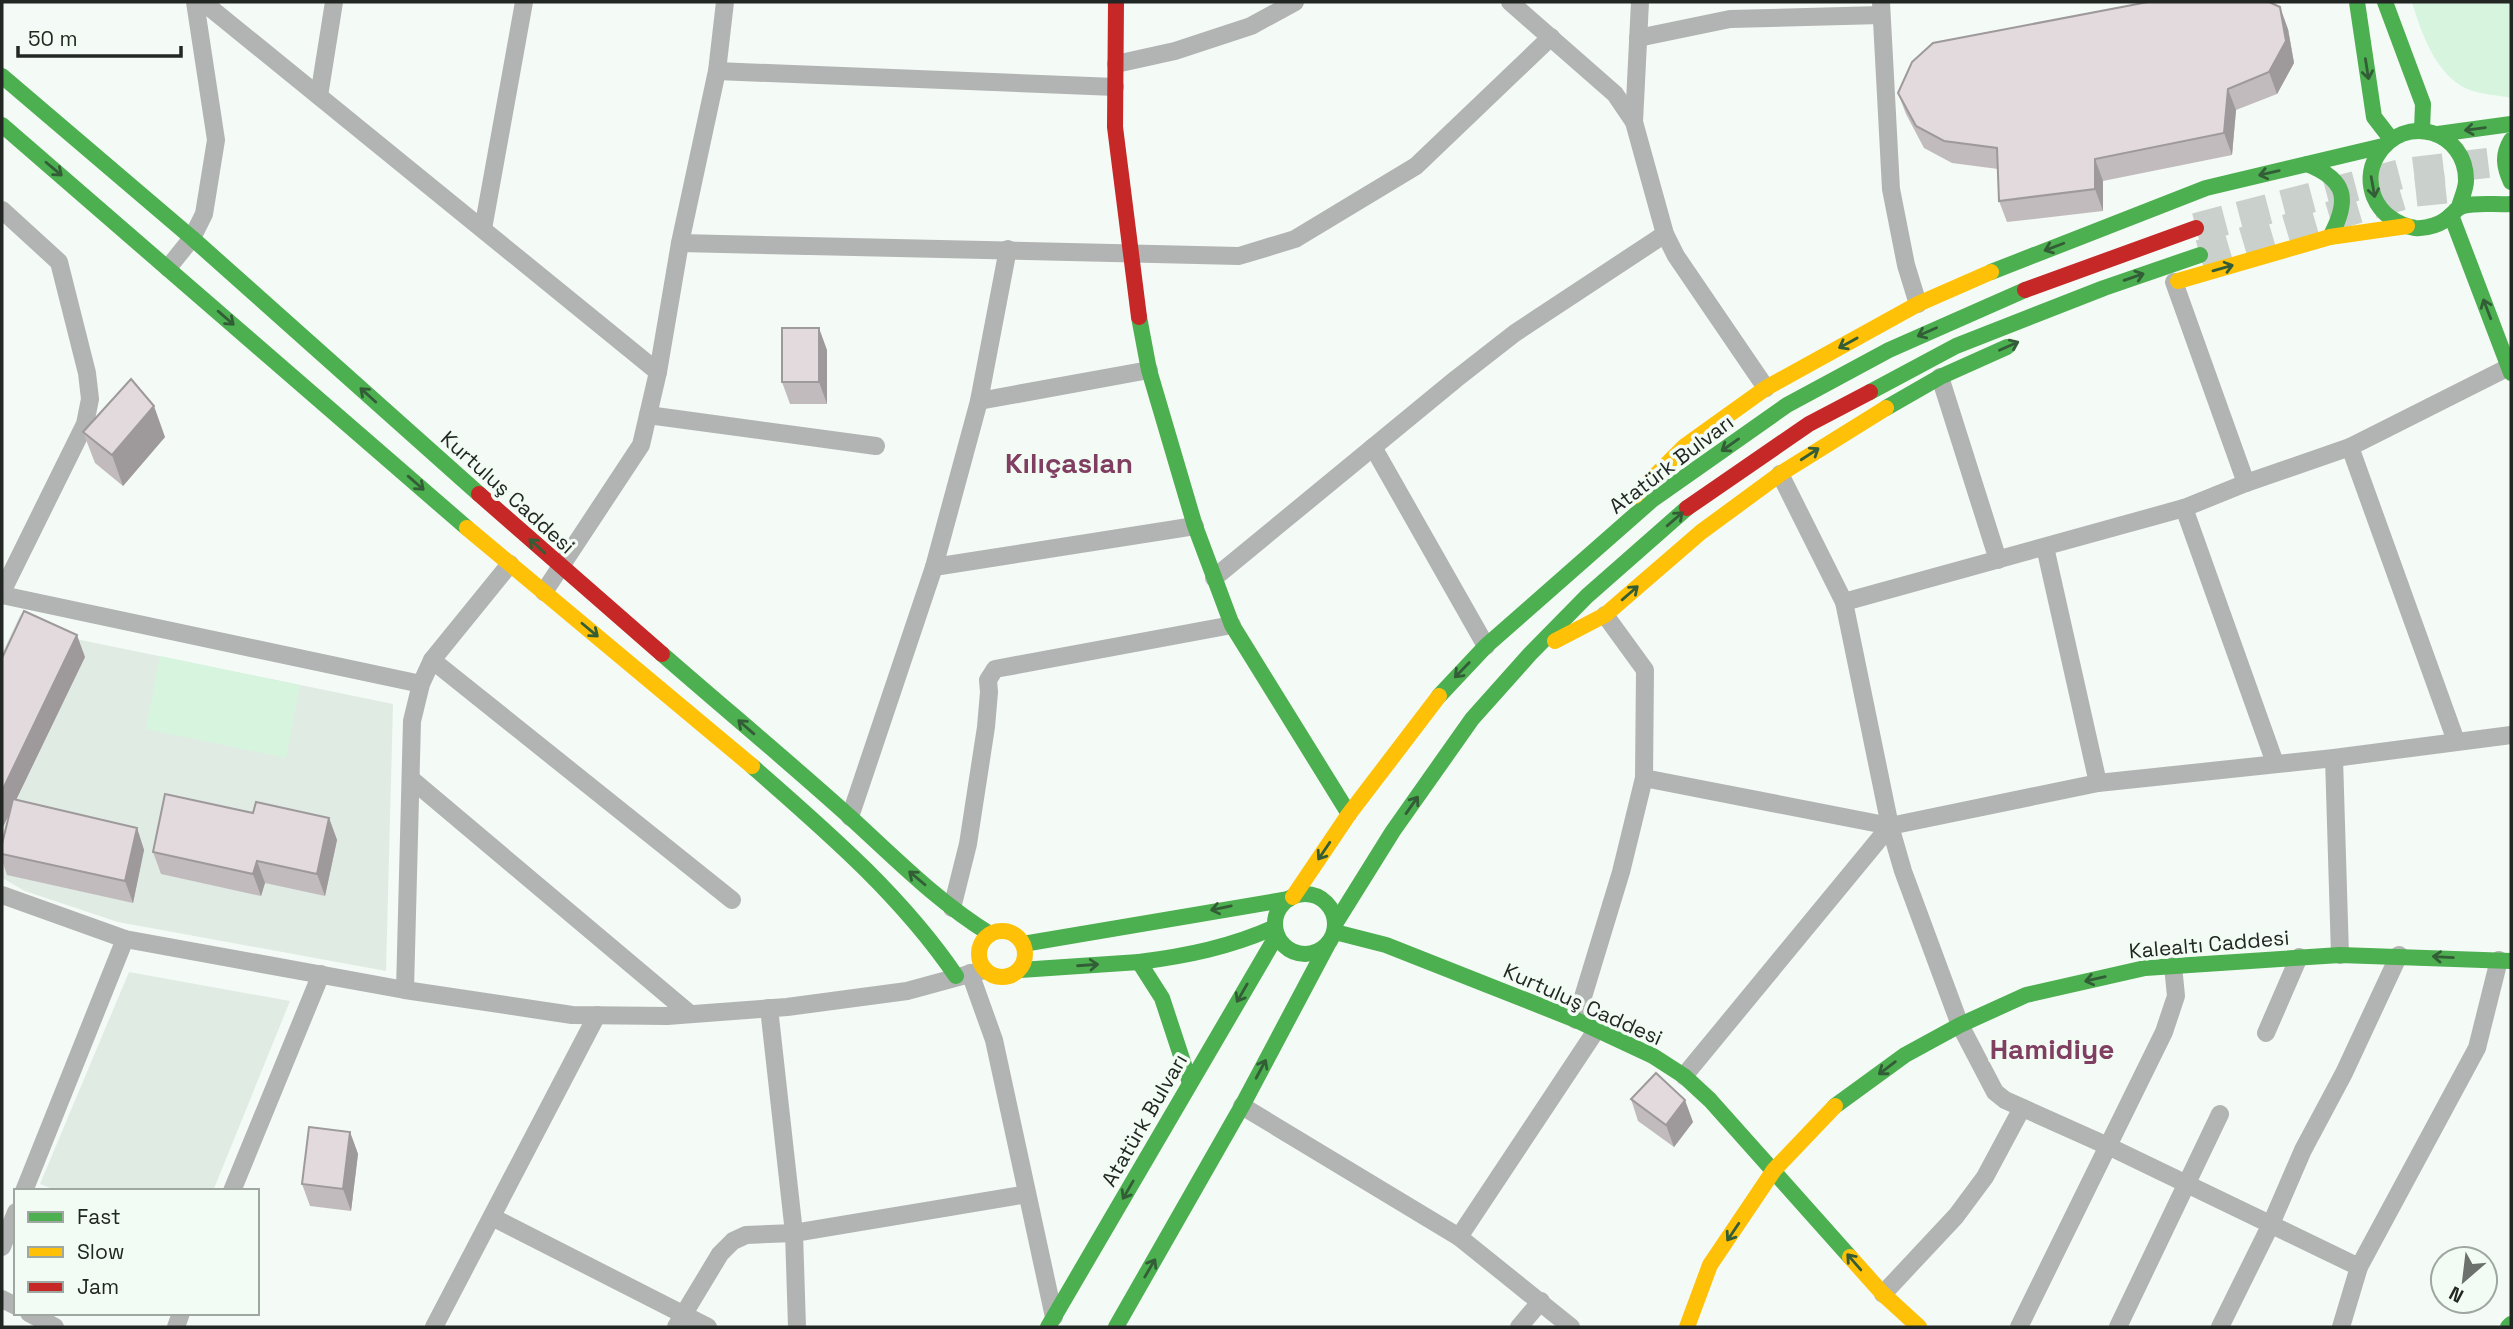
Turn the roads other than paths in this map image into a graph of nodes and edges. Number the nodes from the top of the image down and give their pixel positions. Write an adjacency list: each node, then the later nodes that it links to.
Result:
1 (195, 2): 36 (street)
2 (203, 2): 19 (street)
3 (334, 2): 19 (street)
4 (524, 2): 33 (street)
5 (725, 2): 16 (street)
6 (1116, 2): 15 (main road)
7 (1295, 2): 15 (street)
8 (1510, 2): 13 (street)
9 (1640, 2): 14 (street)
10 (2357, 2): 25 (main road, one-way to 25)
11 (2385, 2): 23 (main road)
12 (1881, 9): 14 (street); 43 (street)
13 (1551, 37): 20 (street); 39 (street)
14 (1638, 38): 20 (street)
15 (1116, 64): 18 (main road)
16 (717, 71): 18 (street); 37 (street)
17 (2, 76): 36 (main road, Kurtuluş Caddesi)
18 (1115, 87): 39 (main road)
19 (319, 96): 33 (street)
20 (1634, 122): 34 (street)
21 (2511, 124): 23 (main road, one-way to 23)
22 (2, 125): 41 (main road, one-way to 41)
23 (2430, 132): 25 (main road); 30 (main road)
24 (2511, 140): 27 (main road)
25 (2387, 143): 26 (main road); 31 (main road, one-way to 31)
26 (2308, 164): 35 (main road); 43 (main road, one-way to 43)
27 (2511, 182)
28 (2511, 204): 30 (main road)
29 (2, 210): 66 (street)
30 (2455, 211): 31 (main road); 46 (main road, one-way to 30)
31 (2407, 226): 35 (main road)
32 (2196, 228): 70 (main road, Atatürk Bulvarı, one-way to 70)
33 (483, 229): 47 (street)
34 (1665, 234): 49 (street); 53 (street)
35 (2330, 237): 42 (main road, one-way to 35)
36 (192, 238): 41 (street); 62 (main road, Kurtuluş Caddesi, one-way to 36)
37 (680, 243): 38 (street); 47 (street)
38 (1008, 249): 39 (street); 50 (street)
39 (1130, 251): 45 (main road)
40 (2200, 255): 71 (main road, one-way to 40)
41 (168, 268): 61 (main road, one-way to 61)
42 (2168, 284): 56 (street)
43 (1918, 304): 49 (main road, one-way to 49)
44 (2025, 339): 48 (main road, one-way to 44)
45 (1149, 370): 50 (street); 58 (main road)
46 (2510, 370): 54 (street)
47 (658, 372): 51 (street)
48 (1940, 377): 55 (main road, one-way to 48); 60 (street)
49 (1766, 388): 70 (main road)
50 (979, 401): 63 (street)
51 (648, 415): 52 (street); 62 (street)
52 (876, 446)
53 (1373, 447): 64 (street); 70 (street)
54 (2350, 447): 56 (street); 75 (street)
55 (1780, 474): 67 (street); 68 (main road, one-way to 55)
56 (2246, 483): 57 (street)
57 (2184, 508): 59 (street); 77 (street)
58 (1195, 526): 63 (street); 64 (main road)
59 (2045, 547): 60 (street); 80 (street)
60 (1998, 560): 67 (street)
61 (510, 564): 65 (main road); 72 (street)
62 (561, 567): 65 (street); 82 (main road, Kurtuluş Caddesi, one-way to 62)
63 (934, 567): 82 (street)
64 (1214, 578): 69 (main road)
65 (544, 592): 100 (main road, one-way to 100)
66 (2, 594): 73 (street)
67 (1844, 602): 83 (street)
68 (1605, 615): 71 (main road); 78 (street)
69 (1232, 625): 81 (main road); 87 (street)
70 (1486, 646): 81 (main road, Atatürk Bulvarı, one-way to 81)
71 (1530, 654): 89 (main road, one-way to 71)
72 (432, 660): 73 (street); 86 (street)
73 (421, 684): 79 (street)
74 (2511, 735): 75 (street)
75 (2456, 741): 76 (street)
76 (2334, 758): 77 (street); 93 (street)
77 (2275, 763): 80 (street)
78 (1644, 778): 83 (street); 106 (street)
79 (411, 779): 102 (street); 104 (street)
80 (2098, 783): 83 (street)
81 (1349, 814): 85 (main road, Atatürk Bulvarı, one-way to 85)
82 (850, 817): 87 (main road, Kurtuluş Caddesi, one-way to 82)
83 (1890, 826): 107 (street); 110 (street)
84 (2, 895): 91 (street)
85 (1291, 898): 88 (main road); 89 (main road); 92 (main road, one-way to 92)
86 (732, 900)
87 (952, 908): 90 (main road, Kurtuluş Caddesi)
88 (1276, 931): 89 (main road); 97 (main road); 111 (main road, Atatürk Bulvarı, one-way to 111)
89 (1333, 933): 106 (main road, Kurtuluş Caddesi); 112 (main road, one-way to 89)
90 (990, 934): 92 (main road); 100 (main road)
91 (125, 939): 101 (street); 118 (street)
92 (1023, 944): 99 (main road)
93 (2340, 955): 94 (main road, Kalealtı Caddesi); 95 (main road, Kalealtı Caddesi)
94 (2399, 955): 96 (main road, Kalealtı Caddesi, one-way to 94); 123 (street)
95 (2298, 957): 98 (main road, Kalealtı Caddesi); 109 (street)
96 (2505, 960): 127 (street)
97 (1139, 962): 99 (main road, one-way to 97); 111 (main road)
98 (2173, 966): 107 (main road, Kalealtı Caddesi, one-way to 107); 115 (street)
99 (1020, 970): 100 (main road)
100 (970, 973): 103 (street); 120 (street)
101 (321, 974): 102 (street); 119 (street)
102 (405, 990): 105 (street)
103 (769, 1008): 104 (street); 124 (street)
104 (690, 1014): 105 (street)
105 (597, 1015): 122 (street)
106 (1576, 1020): 108 (main road, Kurtuluş Caddesi)
107 (1960, 1025): 113 (street); 116 (main road, Kalealtı Caddesi, one-way to 116)
108 (1597, 1030): 110 (main road, Kurtuluş Caddesi); 125 (street)
109 (2266, 1033)
110 (1684, 1076): 116 (main road, Kurtuluş Caddesi)
111 (1190, 1083): 132 (main road, Atatürk Bulvarı, one-way to 132)
112 (1242, 1107): 125 (street); 137 (main road, one-way to 112)
113 (2022, 1108): 115 (street); 128 (street)
114 (2220, 1114): 117 (street)
115 (2109, 1147): 117 (street); 142 (street)
116 (1774, 1170): 128 (main road, Kurtuluş Caddesi, one-way to 116); 140 (main road, Kalealtı Caddesi, one-way to 140)
117 (2185, 1183): 123 (street); 143 (street)
118 (25, 1189)
119 (233, 1189)
120 (1027, 1194): 124 (street); 132 (street)
121 (14, 1217): 126 (street)
122 (492, 1217): 131 (street); 134 (street)
123 (2271, 1224): 127 (street); 144 (street)
124 (794, 1233): 131 (street); 136 (street)
125 (1460, 1237): 129 (street)
126 (2, 1247)
127 (2358, 1267): 145 (street)
128 (1883, 1294): 141 (main road, Kurtuluş Caddesi)
129 (1541, 1301): 138 (street); 139 (street)
130 (33, 1315): 133 (street)
131 (680, 1321): 135 (street)
132 (1051, 1322)
133 (55, 1327)
134 (433, 1327)
135 (708, 1327)
136 (797, 1327)
137 (1116, 1327)
138 (1519, 1327)
139 (1571, 1327)
140 (1687, 1327)
141 (1919, 1327)
142 (2019, 1327)
143 (2118, 1327)
144 (2220, 1327)
145 (2341, 1327)

